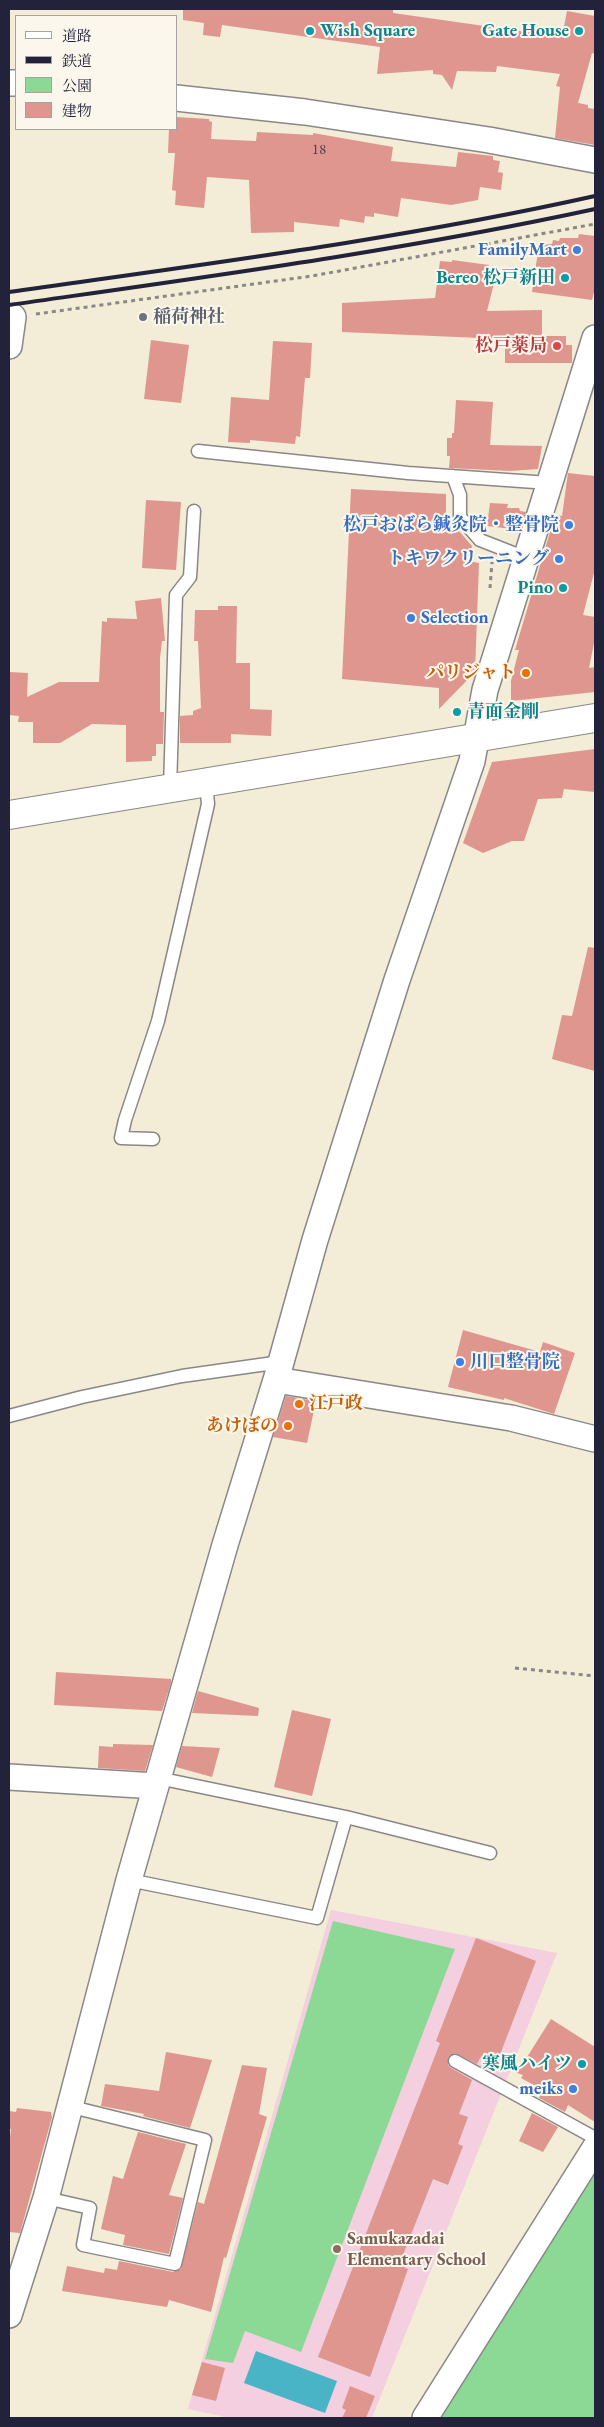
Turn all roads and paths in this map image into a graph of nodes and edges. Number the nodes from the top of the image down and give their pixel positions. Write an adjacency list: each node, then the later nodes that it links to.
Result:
1 (178, 98): 2 (street)
2 (595, 160)
3 (595, 224): 4 (path)
4 (13, 317): 6 (street)
5 (595, 338): 9 (street)
6 (9, 346)
7 (198, 450): 8 (lane)
8 (452, 476): 9 (lane); 11 (lane)
9 (549, 484): 11 (street)
10 (194, 511): 15 (lane)
11 (526, 558): 13 (street)
12 (595, 718): 13 (street)
13 (478, 737): 14 (street); 18 (street)
14 (206, 782): 15 (street); 17 (lane)
15 (170, 788): 16 (street)
16 (9, 815)
17 (153, 1139)
18 (278, 1371): 19 (lane); 20 (street); 24 (street)
19 (9, 1416)
20 (595, 1440)
21 (515, 1668): 22 (path)
22 (595, 1676)
23 (9, 1777): 24 (street)
24 (157, 1782): 25 (lane); 27 (street)
25 (346, 1817): 26 (lane); 27 (lane)
26 (490, 1852)
27 (129, 1880): 29 (street)
28 (455, 2060): 30 (lane)
29 (68, 2106): 32 (street); 32 (lane)
30 (595, 2138)
31 (595, 2148): 35 (street)
32 (46, 2198): 33 (street)
33 (19, 2249): 34 (street)
34 (9, 2315)
35 (425, 2418)

